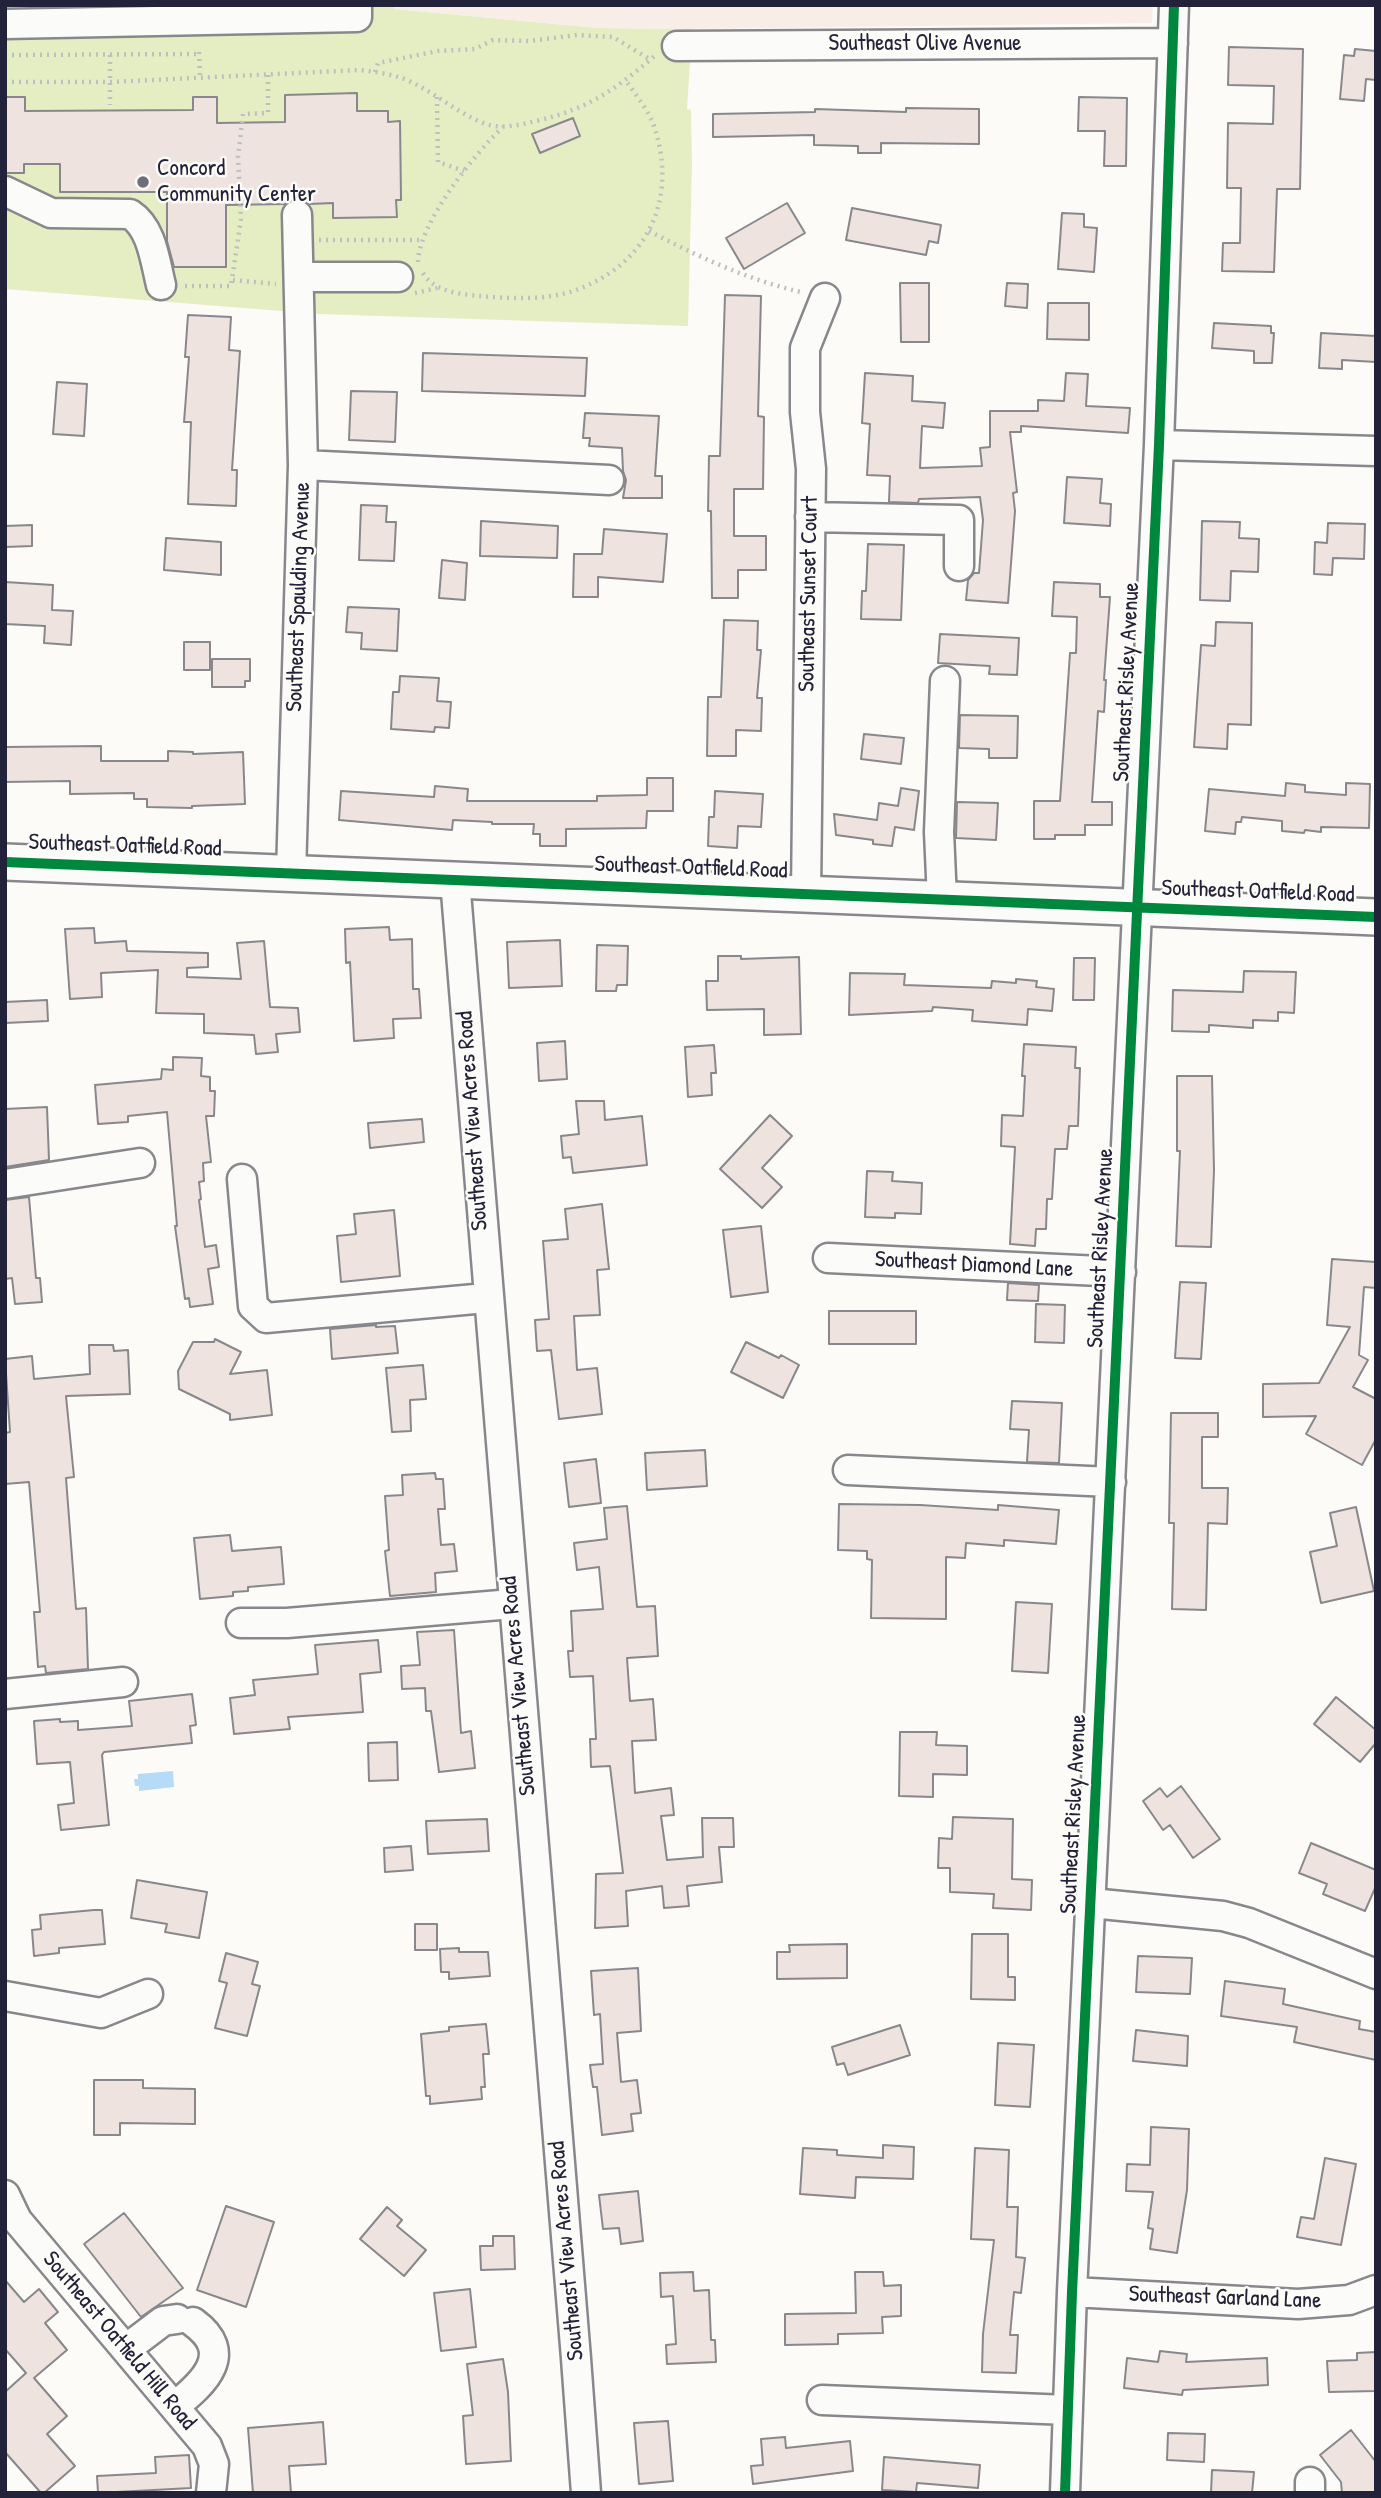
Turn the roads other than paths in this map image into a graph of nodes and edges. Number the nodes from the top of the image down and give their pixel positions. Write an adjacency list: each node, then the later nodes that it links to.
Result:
1 (356, 5): 3 (street)
2 (1174, 5): 9 (street, Southeast Risley Avenue)
3 (295, 12): 5 (street)
4 (165, 13): 5 (street); 7 (street)
5 (229, 13)
6 (36, 14): 7 (street); 8 (street)
7 (96, 14)
8 (5, 24)
9 (1173, 43): 10 (street, Southeast Olive Avenue); 17 (street, Southeast Risley Avenue)
10 (677, 46)
11 (5, 191): 15 (street)
12 (298, 227): 13 (street, Southeast Spaulding Avenue)
13 (299, 277): 14 (street); 19 (street, Southeast Spaulding Avenue)
14 (398, 277)
15 (161, 285)
16 (825, 298): 21 (street, Southeast Sunset Court)
17 (1159, 445): 18 (street); 29 (street, Southeast Risley Avenue)
18 (1376, 451)
19 (303, 465): 20 (street); 25 (street, Southeast Spaulding Avenue)
20 (609, 480)
21 (810, 517): 22 (street); 27 (street, Southeast Sunset Court)
22 (958, 566)
23 (945, 681): 28 (street)
24 (5, 862): 25 (main road, Southeast Oatfield Road)
25 (291, 874): 26 (main road, Southeast Oatfield Road)
26 (455, 880): 27 (main road, Southeast Oatfield Road); 36 (street, Southeast View Acres Road)
27 (806, 894): 28 (main road, Southeast Oatfield Road)
28 (942, 900): 29 (main road, Southeast Oatfield Road)
29 (1137, 908): 30 (main road, Southeast Oatfield Road); 35 (street, Southeast Risley Avenue)
30 (1376, 917)
31 (140, 1163): 33 (street)
32 (242, 1180): 36 (street)
33 (5, 1184)
34 (828, 1258): 35 (street, Southeast Diamond Lane)
35 (1121, 1272): 38 (street, Southeast Risley Avenue)
36 (486, 1298): 39 (street, Southeast View Acres Road)
37 (848, 1471): 38 (street)
38 (1111, 1482): 43 (street, Southeast Risley Avenue)
39 (512, 1604): 40 (street); 55 (street, Southeast View Acres Road)
40 (240, 1623)
41 (123, 1682): 42 (street)
42 (5, 1694)
43 (1091, 1902): 44 (street); 49 (street, Southeast Risley Avenue)
44 (1376, 1974)
45 (148, 1994): 46 (street)
46 (5, 1996)
47 (5, 2195): 50 (street, Southeast Oatfield Hill Road)
48 (1376, 2290): 49 (street, Southeast Garland Lane)
49 (1072, 2292): 53 (street, Southeast Risley Avenue)
50 (126, 2349): 52 (street, Southeast Oatfield Hill Road); 52 (street)
51 (822, 2400): 53 (street)
52 (175, 2406): 54 (street, Southeast Oatfield Hill Road)
53 (1068, 2410): 56 (street, Southeast Risley Avenue)
54 (211, 2493)
55 (586, 2493)
56 (1065, 2493)

